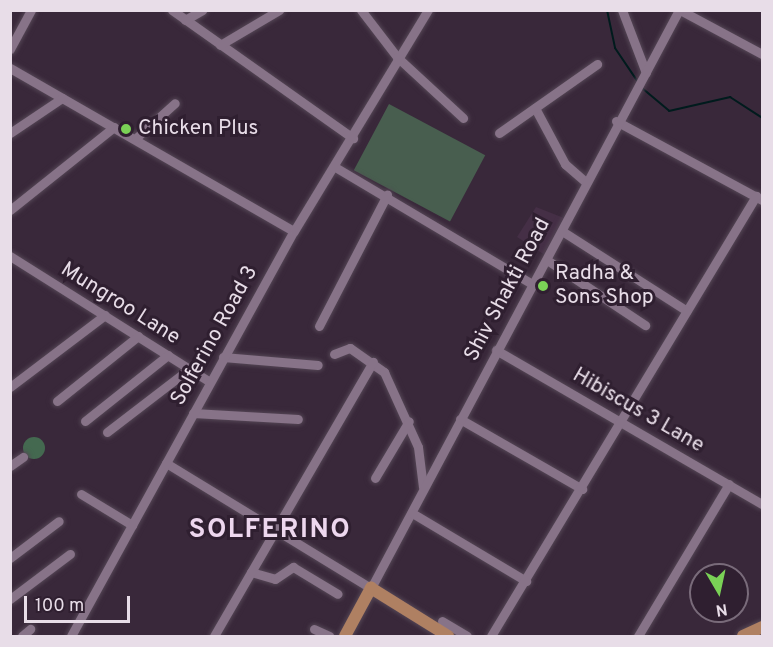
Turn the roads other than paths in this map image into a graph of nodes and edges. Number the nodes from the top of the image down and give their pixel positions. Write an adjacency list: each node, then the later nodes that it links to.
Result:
1 (31, 10): 11 (street)
2 (172, 10): 9 (street)
3 (202, 10): 9 (street)
4 (279, 10): 10 (street)
5 (361, 10): 13 (street)
6 (428, 10): 13 (street, Solferino Road 3)
7 (622, 10): 18 (street)
8 (680, 10): 12 (street); 18 (street, Shiv Shakti Road)
9 (185, 20): 10 (street)
10 (220, 45): 28 (street)
11 (10, 49)
12 (762, 54)
13 (397, 57): 22 (street); 28 (street, Solferino Road 3)
14 (597, 64): 21 (street)
15 (10, 68): 16 (street)
16 (20, 74): 17 (street); 19 (street)
17 (10, 80)
18 (642, 81): 23 (street, Shiv Shakti Road)
19 (62, 98): 24 (street); 25 (street)
20 (175, 103): 27 (street)
21 (535, 108): 26 (street); 30 (street)
22 (463, 118)
23 (616, 121): 30 (street, Shiv Shakti Road); 32 (street)
24 (114, 127): 27 (street); 33 (street)
25 (10, 133)
26 (499, 133)
27 (136, 138): 34 (street)
28 (353, 138): 29 (street, Solferino Road 3)
29 (335, 167): 31 (street); 34 (street, Solferino Road 3)
30 (586, 182): 35 (street, Shiv Shakti Road)
31 (387, 195): 38 (street); 42 (street)
32 (759, 198): 39 (street)
33 (10, 210)
34 (294, 231): 47 (street, Solferino Road 3)
35 (561, 231): 37 (street, Shiv Shakti Road); 39 (street)
36 (10, 256): 40 (street, Mungroo Lane)
37 (547, 260): 38 (street, Shiv Shakti Road); 41 (street)
38 (534, 285): 44 (street, Shiv Shakti Road)
39 (687, 311): 59 (street)
40 (105, 315): 43 (street, Mungroo Lane); 52 (street)
41 (645, 325)
42 (319, 326)
43 (138, 336): 46 (street, Mungroo Lane); 53 (street)
44 (496, 350): 56 (street, Shiv Shakti Road); 59 (street, Hibiscus 3 Lane)
45 (334, 354): 48 (street)
46 (168, 355): 50 (street, Mungroo Lane); 57 (street)
47 (223, 357): 49 (street); 51 (street, Solferino Road 3)
48 (373, 362): 58 (street); 73 (street)
49 (318, 365)
50 (189, 369): 51 (street, Mungroo Lane); 60 (street)
51 (210, 382): 54 (street, Solferino Road 3)
52 (10, 387)
53 (57, 401)
54 (193, 413): 55 (street); 62 (street, Solferino Road 3)
55 (298, 419)
56 (460, 419): 66 (street); 67 (street, Shiv Shakti Road)
57 (85, 421)
58 (409, 421): 64 (street); 67 (street)
59 (621, 422): 65 (street, Hibiscus 3 Lane); 66 (street)
60 (107, 432)
61 (23, 457): 63 (street)
62 (166, 463): 72 (street, Solferino Road 3); 73 (street)
63 (10, 466)
64 (375, 478)
65 (729, 484): 69 (street, Hibiscus 3 Lane); 93 (street)
66 (582, 489): 77 (street)
67 (423, 490): 70 (street, Shiv Shakti Road)
68 (81, 494): 72 (street)
69 (762, 504)
70 (412, 513): 77 (street); 78 (street, Shiv Shakti Road)
71 (59, 521): 75 (street)
72 (132, 525): 86 (street, Solferino Road 3)
73 (276, 528): 76 (street); 78 (street)
74 (70, 554): 80 (street)
75 (10, 558)
76 (251, 572): 79 (street); 87 (street)
77 (526, 581): 92 (street)
78 (371, 588): 89 (main road); 90 (main road)
79 (338, 594)
80 (10, 599)
81 (442, 621): 91 (street)
82 (762, 627): 94 (main road)
83 (30, 629): 85 (street)
84 (314, 629): 88 (street)
85 (22, 636)
86 (71, 636)
87 (214, 636)
88 (329, 636)
89 (345, 636)
90 (448, 636)
91 (466, 636)
92 (490, 636)
93 (638, 636)
94 (742, 636)

